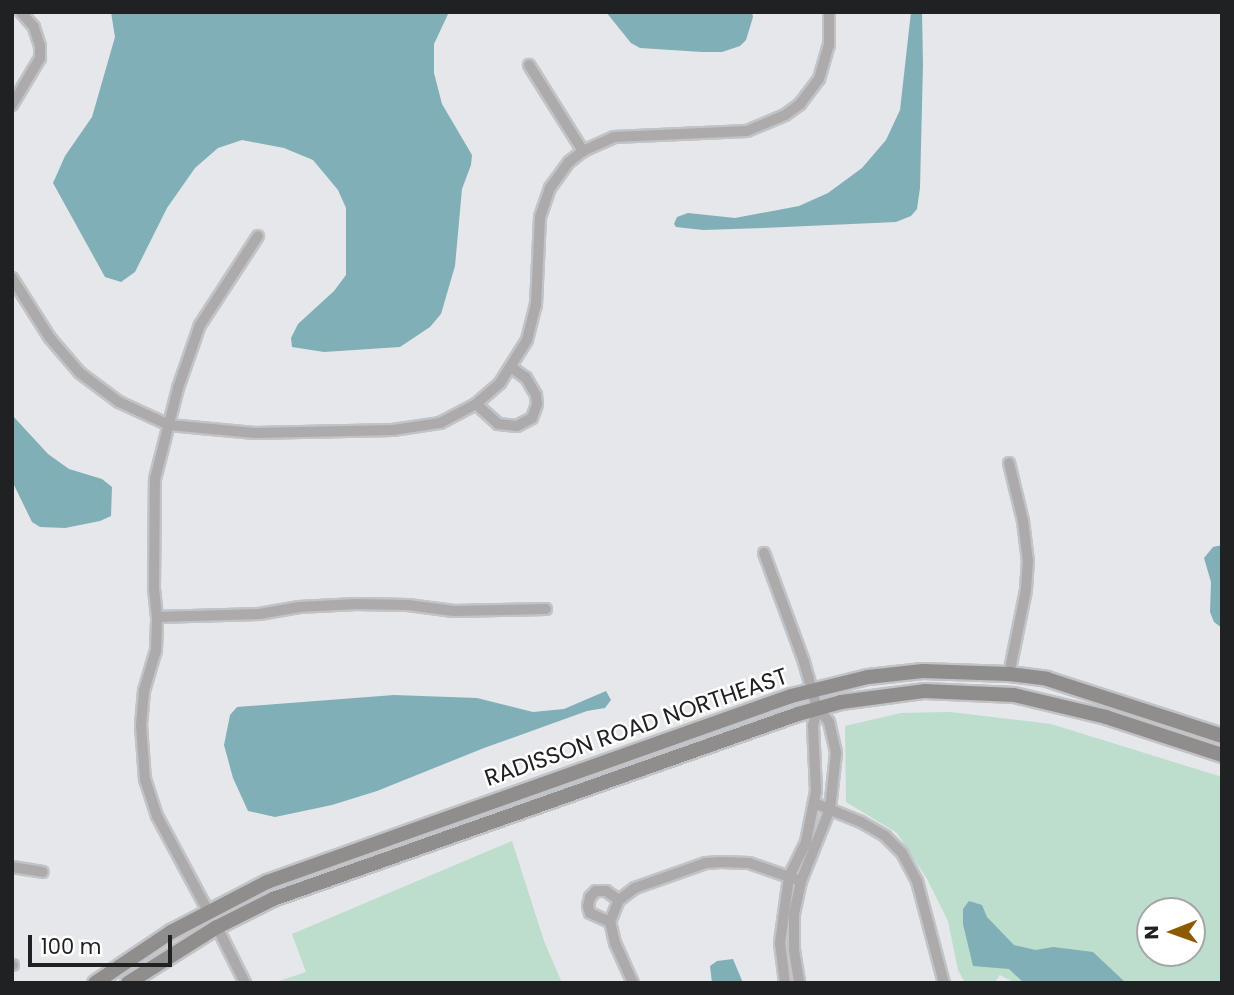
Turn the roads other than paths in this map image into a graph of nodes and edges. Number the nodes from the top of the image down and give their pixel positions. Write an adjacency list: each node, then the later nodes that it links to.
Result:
1 (21, 12): 4 (street)
2 (829, 12): 5 (street)
3 (529, 65): 5 (street)
4 (12, 105)
5 (583, 150): 8 (street)
6 (258, 236): 10 (street)
7 (12, 278): 10 (street)
8 (512, 367): 9 (street); 9 (street)
9 (476, 404): 10 (street)
10 (169, 425): 14 (street)
11 (1009, 463): 15 (street)
12 (764, 553): 16 (street)
13 (546, 609): 14 (street)
14 (158, 617): 28 (street)
15 (1009, 674): 16 (main road, RADISSON ROAD NORTHEAST); 18 (main road, RADISSON ROAD NORTHEAST)
16 (812, 689): 17 (street); 26 (main road, RADISSON ROAD NORTHEAST)
17 (817, 708): 19 (main road, RADISSON ROAD NORTHEAST); 20 (street); 21 (street); 30 (main road, RADISSON ROAD NORTHEAST)
18 (1222, 736)
19 (1222, 755)
20 (814, 803): 21 (street); 24 (street)
21 (830, 809): 25 (street); 38 (street)
22 (12, 867): 23 (street)
23 (43, 872)
24 (789, 877): 25 (street); 27 (street); 36 (street)
25 (801, 881): 37 (street)
26 (267, 882): 28 (main road, RADISSON ROAD NORTHEAST); 30 (main road)
27 (619, 901): 29 (street); 29 (street)
28 (208, 911): 31 (main road); 32 (main road, RADISSON ROAD NORTHEAST)
29 (610, 922): 35 (street)
30 (217, 927): 31 (main road, RADISSON ROAD NORTHEAST); 34 (street)
31 (154, 966): 33 (main road, RADISSON ROAD NORTHEAST)
32 (95, 983)
33 (128, 983)
34 (245, 983)
35 (633, 983)
36 (785, 983)
37 (799, 983)
38 (944, 983)

